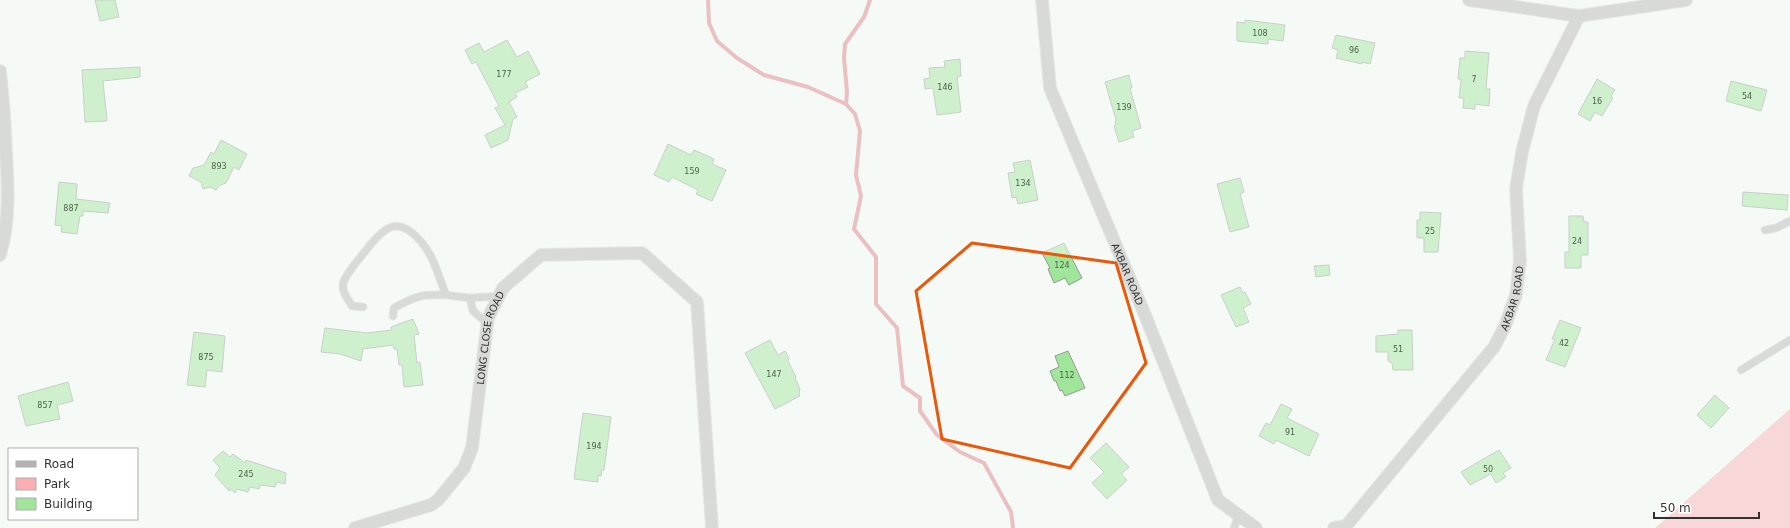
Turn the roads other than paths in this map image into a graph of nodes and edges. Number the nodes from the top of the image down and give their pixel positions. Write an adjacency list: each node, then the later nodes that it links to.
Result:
1 (1042, 0): 17 (street, AKBAR ROAD)
2 (1468, 0): 4 (street)
3 (1686, 0): 4 (street)
4 (1579, 16): 22 (street, AKBAR ROAD)
5 (0, 71): 8 (street)
6 (1790, 221): 7 (lane)
7 (1765, 230)
8 (0, 255)
9 (446, 296): 11 (lane); 12 (lane); 13 (lane)
10 (499, 296): 11 (lane); 14 (street, LONG CLOSE ROAD); 19 (street, LONG CLOSE ROAD)
11 (470, 298): 14 (lane)
12 (363, 307)
13 (393, 316)
14 (487, 323): 18 (street, LONG CLOSE ROAD)
15 (1790, 340): 16 (lane)
16 (1741, 370)
17 (1239, 516): 20 (lane); 21 (street, AKBAR ROAD)
18 (355, 528)
19 (712, 528)
20 (1234, 528)
21 (1256, 528)
22 (1334, 528)

